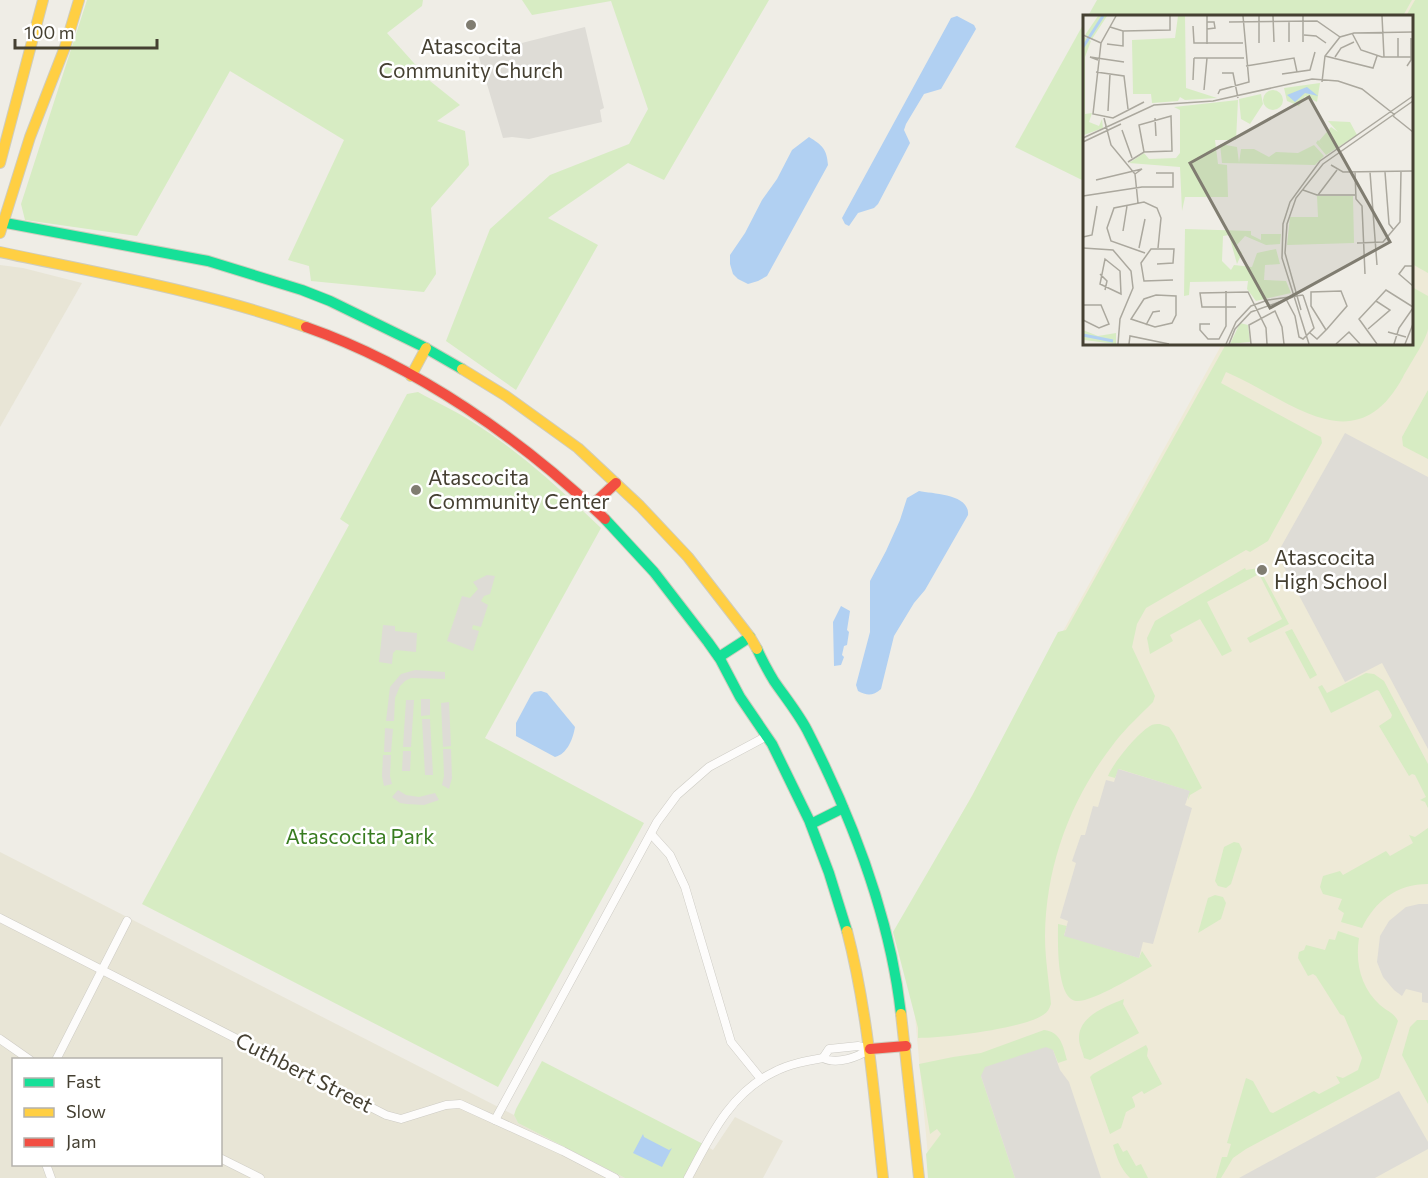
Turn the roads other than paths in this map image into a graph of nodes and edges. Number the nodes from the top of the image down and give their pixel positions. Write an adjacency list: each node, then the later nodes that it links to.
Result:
1 (43, 0): 3 (main road)
2 (79, 0): 4 (main road)
3 (1, 158)
4 (1, 226): 6 (main road)
5 (0, 252): 7 (main road)
6 (426, 348): 7 (main road); 8 (main road)
7 (411, 376): 9 (main road)
8 (616, 483): 9 (main road); 10 (main road)
9 (591, 506): 11 (main road)
10 (750, 637): 11 (main road); 13 (main road)
11 (719, 657): 12 (main road)
12 (767, 736): 14 (main road); 15 (street)
13 (843, 807): 14 (main road); 20 (main road)
14 (811, 824): 21 (main road)
15 (651, 834): 24 (street); 25 (street)
16 (0, 918): 18 (street, Cuthbert Street)
17 (127, 921): 18 (street)
18 (102, 970): 23 (street); 25 (street, Cuthbert Street)
19 (0, 1039): 22 (street)
20 (906, 1046): 21 (main road); 31 (main road)
21 (870, 1049): 24 (street); 30 (main road)
22 (28, 1058)
23 (57, 1058)
24 (761, 1079): 29 (street)
25 (495, 1120): 28 (street, Cuthbert Street)
26 (222, 1159): 27 (street)
27 (260, 1178)
28 (615, 1178)
29 (688, 1178)
30 (883, 1178)
31 (919, 1178)

